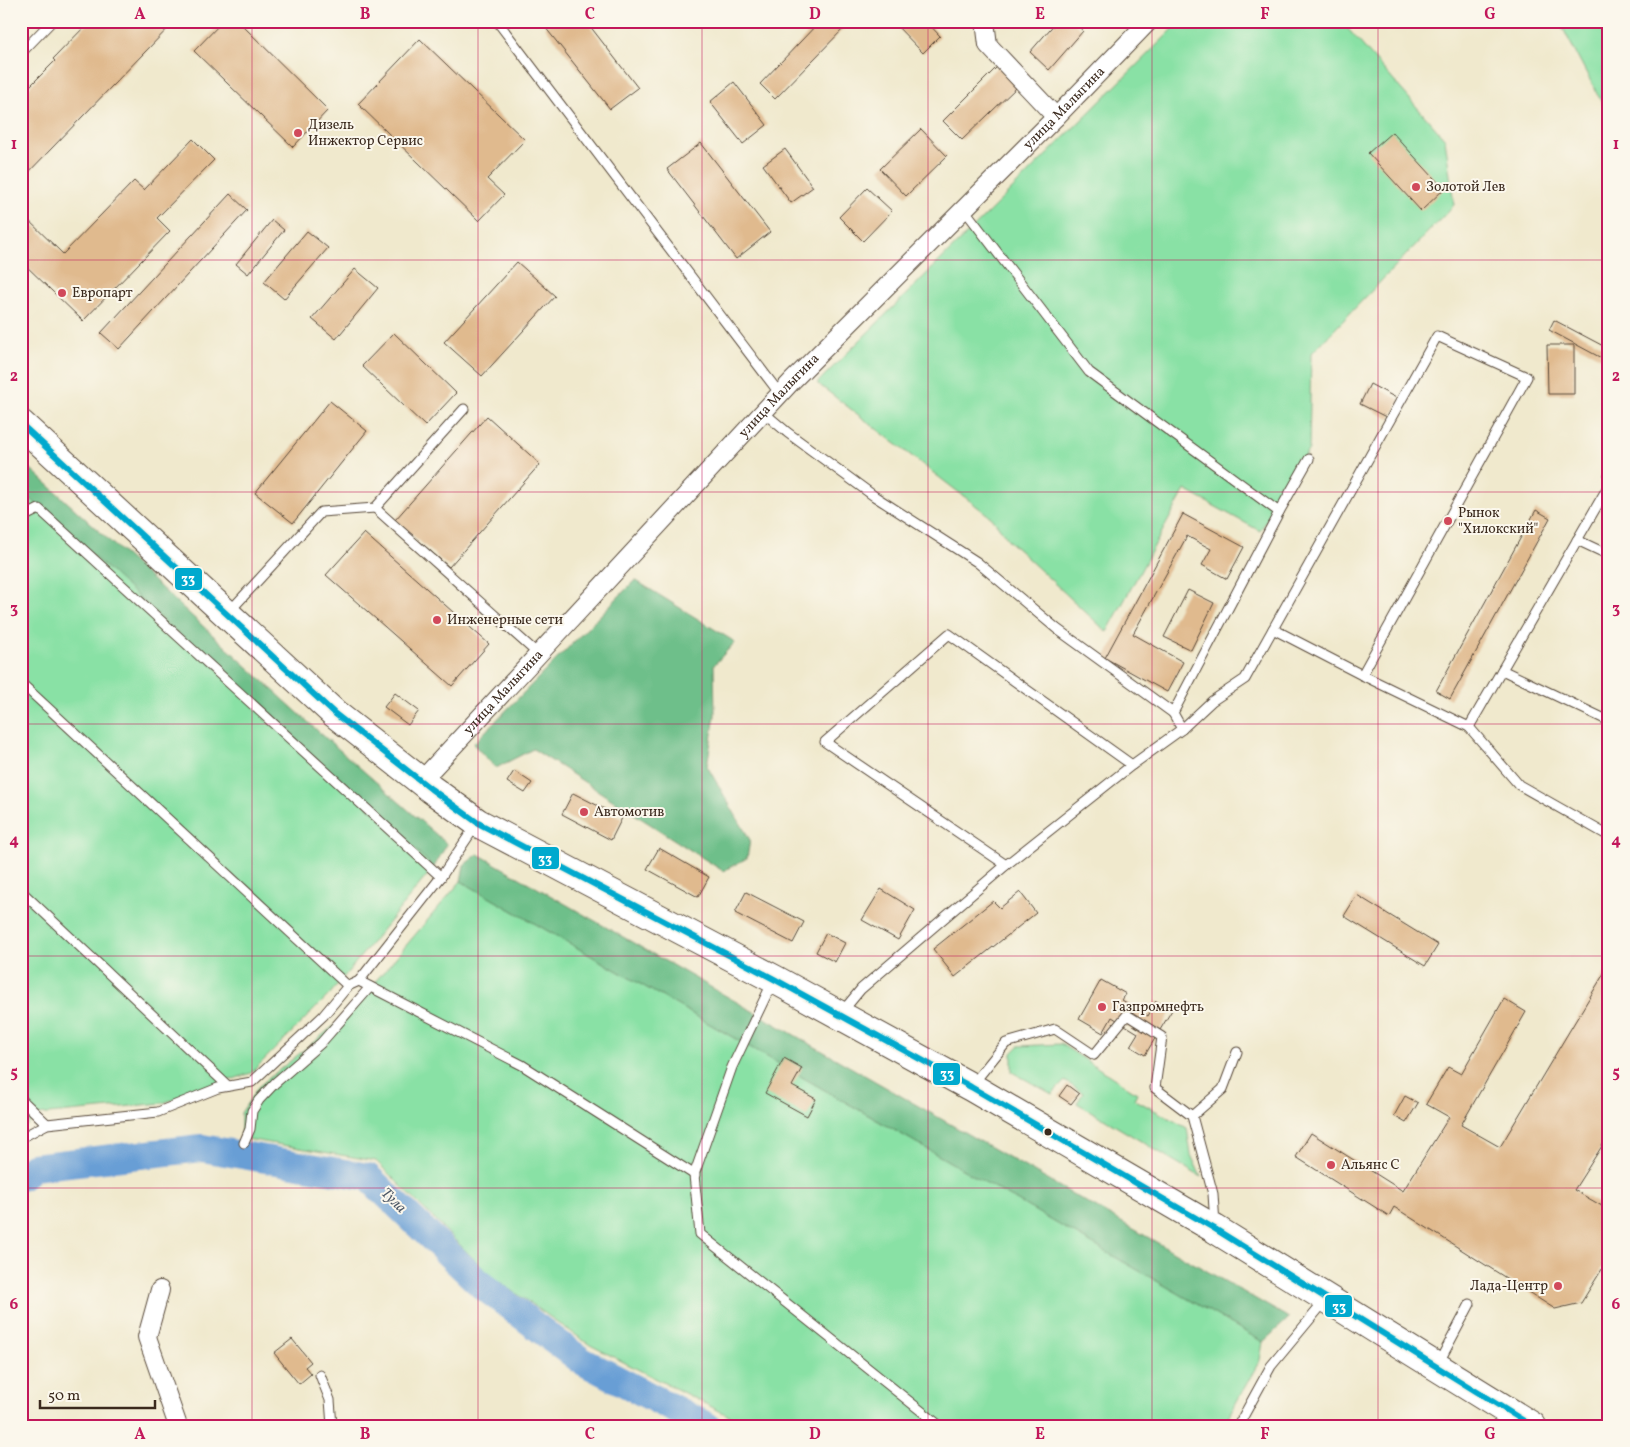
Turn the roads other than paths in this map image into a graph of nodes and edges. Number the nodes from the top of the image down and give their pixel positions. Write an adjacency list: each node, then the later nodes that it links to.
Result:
1 (52, 21): 5 (lane)
2 (497, 21): 8 (lane)
3 (985, 21): 6 (street)
4 (1149, 21): 6 (street, улица Малыгина)
5 (21, 53)
6 (1056, 117): 7 (street, улица Малыгина)
7 (964, 209): 8 (street, улица Малыгина); 16 (lane)
8 (780, 394): 10 (street, улица Малыгина)
9 (464, 409): 15 (lane)
10 (763, 412): 22 (street, улица Малыгина); 26 (lane)
11 (21, 424): 20 (highway)
12 (1309, 459): 16 (lane)
13 (1609, 475): 14 (lane)
14 (1609, 485): 18 (lane)
15 (375, 508): 20 (lane); 22 (lane)
16 (1279, 512): 26 (lane)
17 (21, 518): 35 (lane)
18 (1576, 540): 19 (lane); 23 (lane)
19 (1609, 555)
20 (227, 614): 31 (highway)
21 (1273, 629): 24 (lane); 24 (lane); 29 (lane)
22 (538, 654): 31 (street, улица Малыгина)
23 (1502, 670): 27 (lane); 28 (lane)
24 (1362, 675): 28 (lane)
25 (21, 683): 39 (lane)
26 (1173, 713): 29 (lane)
27 (1609, 721)
28 (1469, 727): 33 (lane)
29 (1182, 729): 30 (lane)
30 (1132, 765): 34 (lane); 34 (lane)
31 (421, 781): 32 (highway)
32 (478, 823): 35 (lane); 37 (highway)
33 (1609, 836)
34 (1006, 865): 41 (lane)
35 (441, 877): 38 (lane)
36 (21, 891): 43 (lane)
37 (774, 979): 41 (highway); 50 (lane)
38 (359, 981): 39 (lane); 40 (lane)
39 (348, 986): 43 (lane)
40 (370, 987): 49 (lane); 50 (lane)
41 (841, 1015): 44 (highway)
42 (1237, 1052): 46 (lane)
43 (228, 1086): 47 (lane)
44 (971, 1087): 46 (lane); 51 (highway)
45 (21, 1099): 47 (lane)
46 (1192, 1116): 51 (lane)
47 (47, 1124): 48 (lane)
48 (21, 1138)
49 (244, 1143)
50 (695, 1175): 59 (lane)
51 (1215, 1229): 53 (highway)
52 (160, 1290): 57 (street)
53 (1327, 1298): 55 (highway); 60 (lane)
54 (1470, 1304): 55 (lane)
55 (1437, 1366): 61 (highway)
56 (320, 1375): 58 (lane)
57 (178, 1426)
58 (332, 1426)
59 (940, 1426)
60 (1238, 1426)
61 (1532, 1426)

